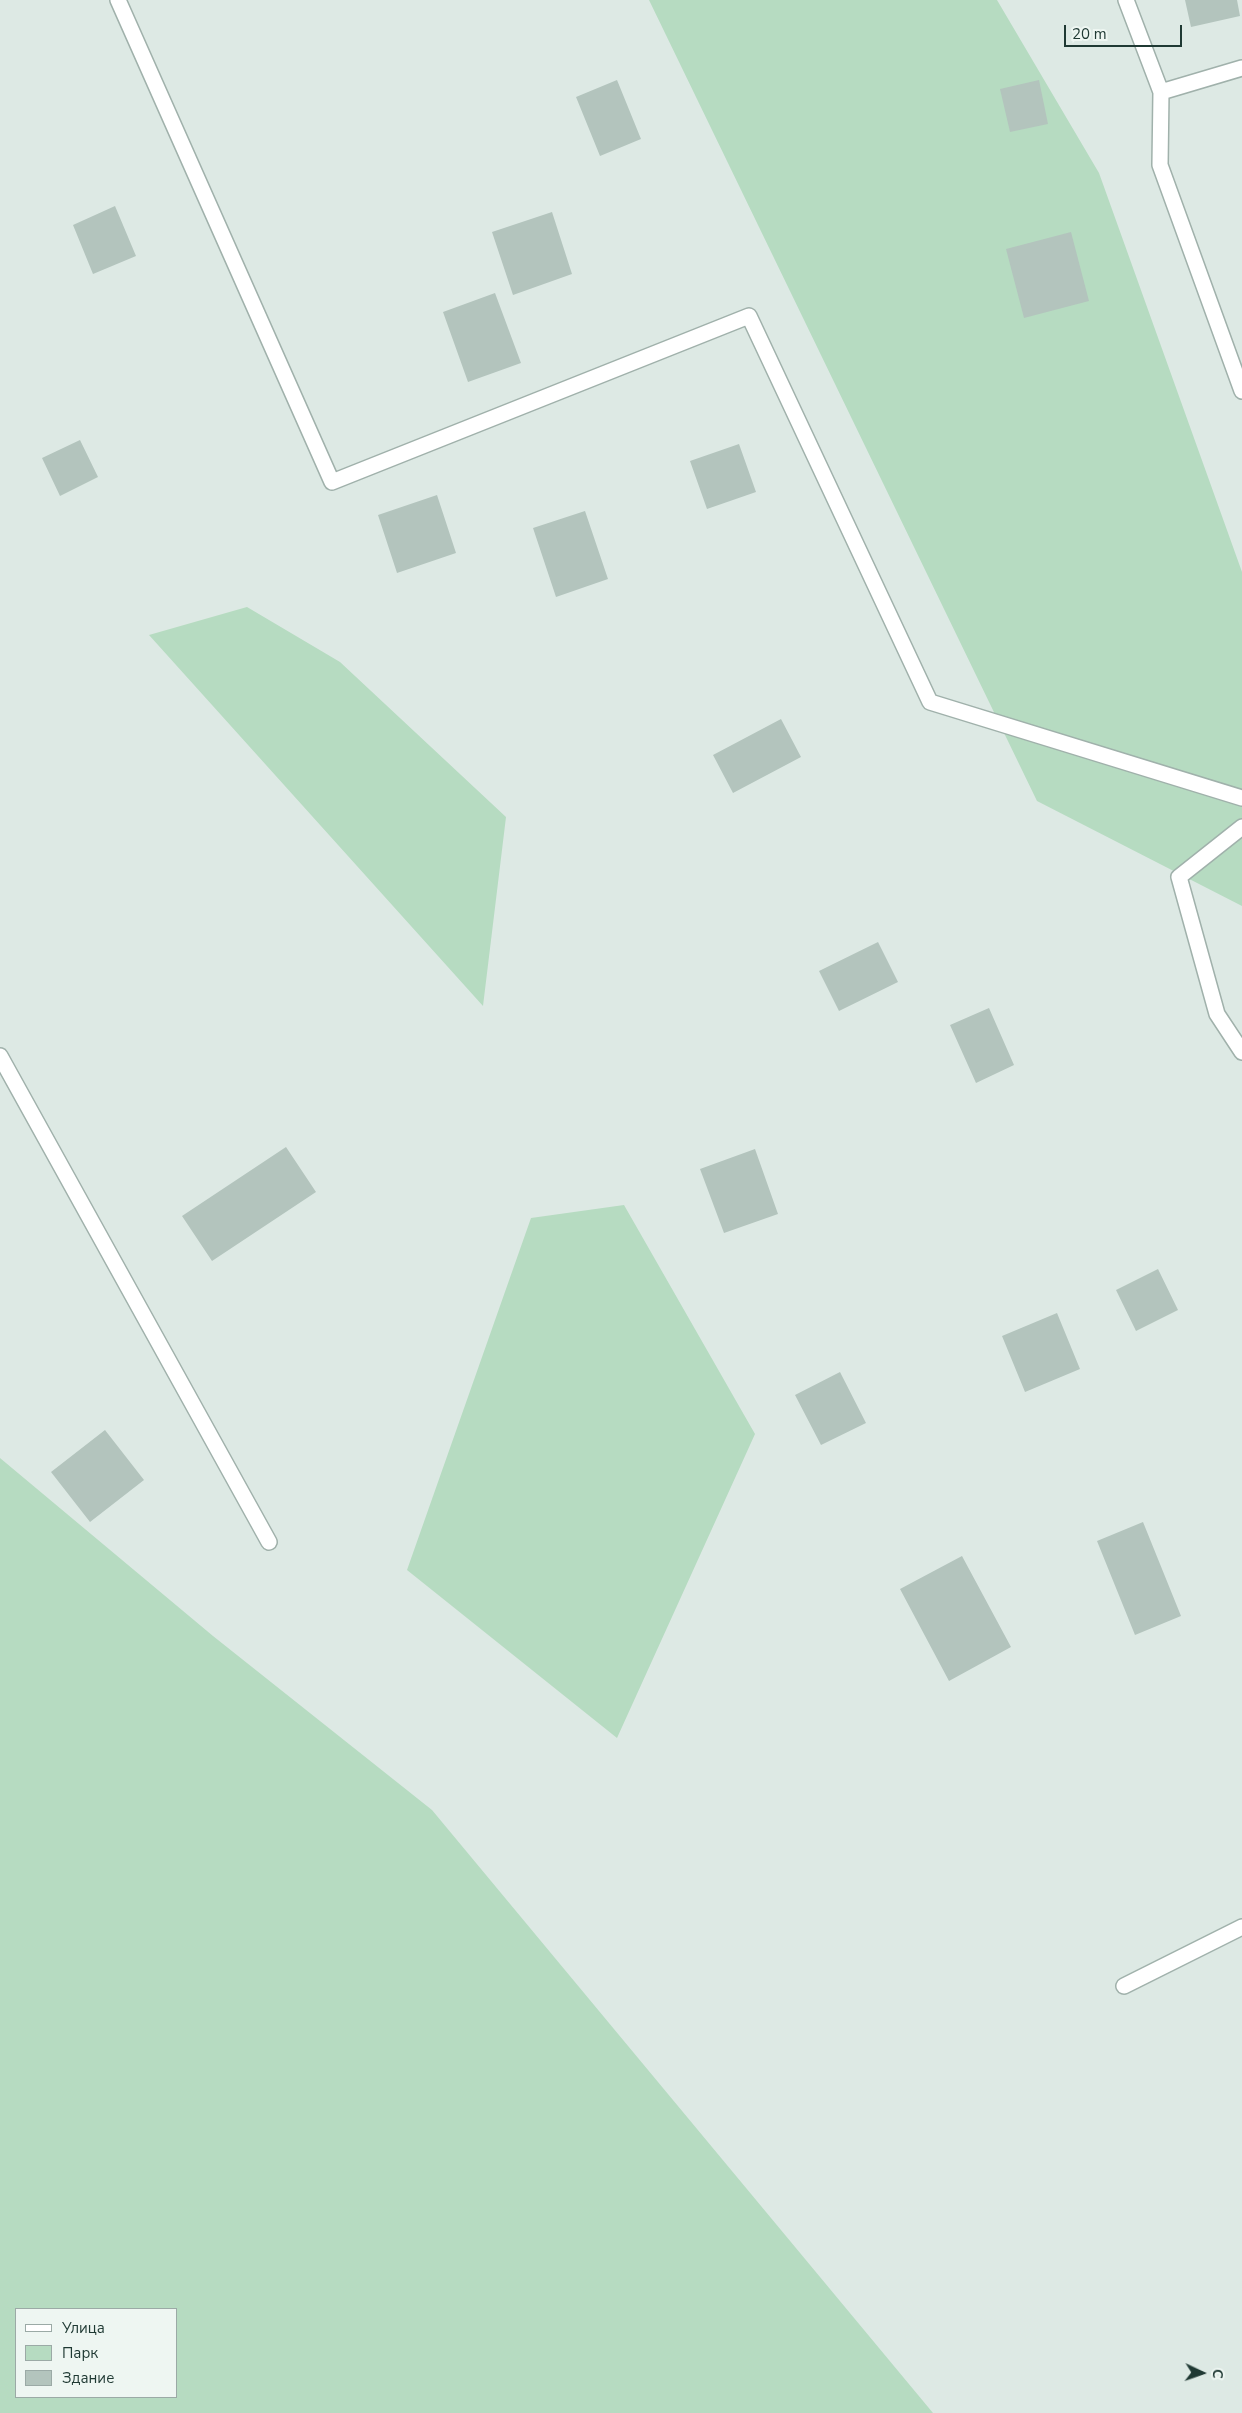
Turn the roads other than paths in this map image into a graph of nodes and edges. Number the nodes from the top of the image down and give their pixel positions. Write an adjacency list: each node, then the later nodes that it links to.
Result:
1 (118, 0): 6 (street)
2 (1126, 0): 4 (street)
3 (1242, 68): 4 (street)
4 (1161, 92): 5 (street)
5 (1242, 390)
6 (1242, 798)
7 (1242, 827): 8 (street)
8 (1242, 1052)
9 (0, 1056): 10 (street)
10 (269, 1542)
11 (1242, 1927): 12 (street)
12 (1124, 1986)

